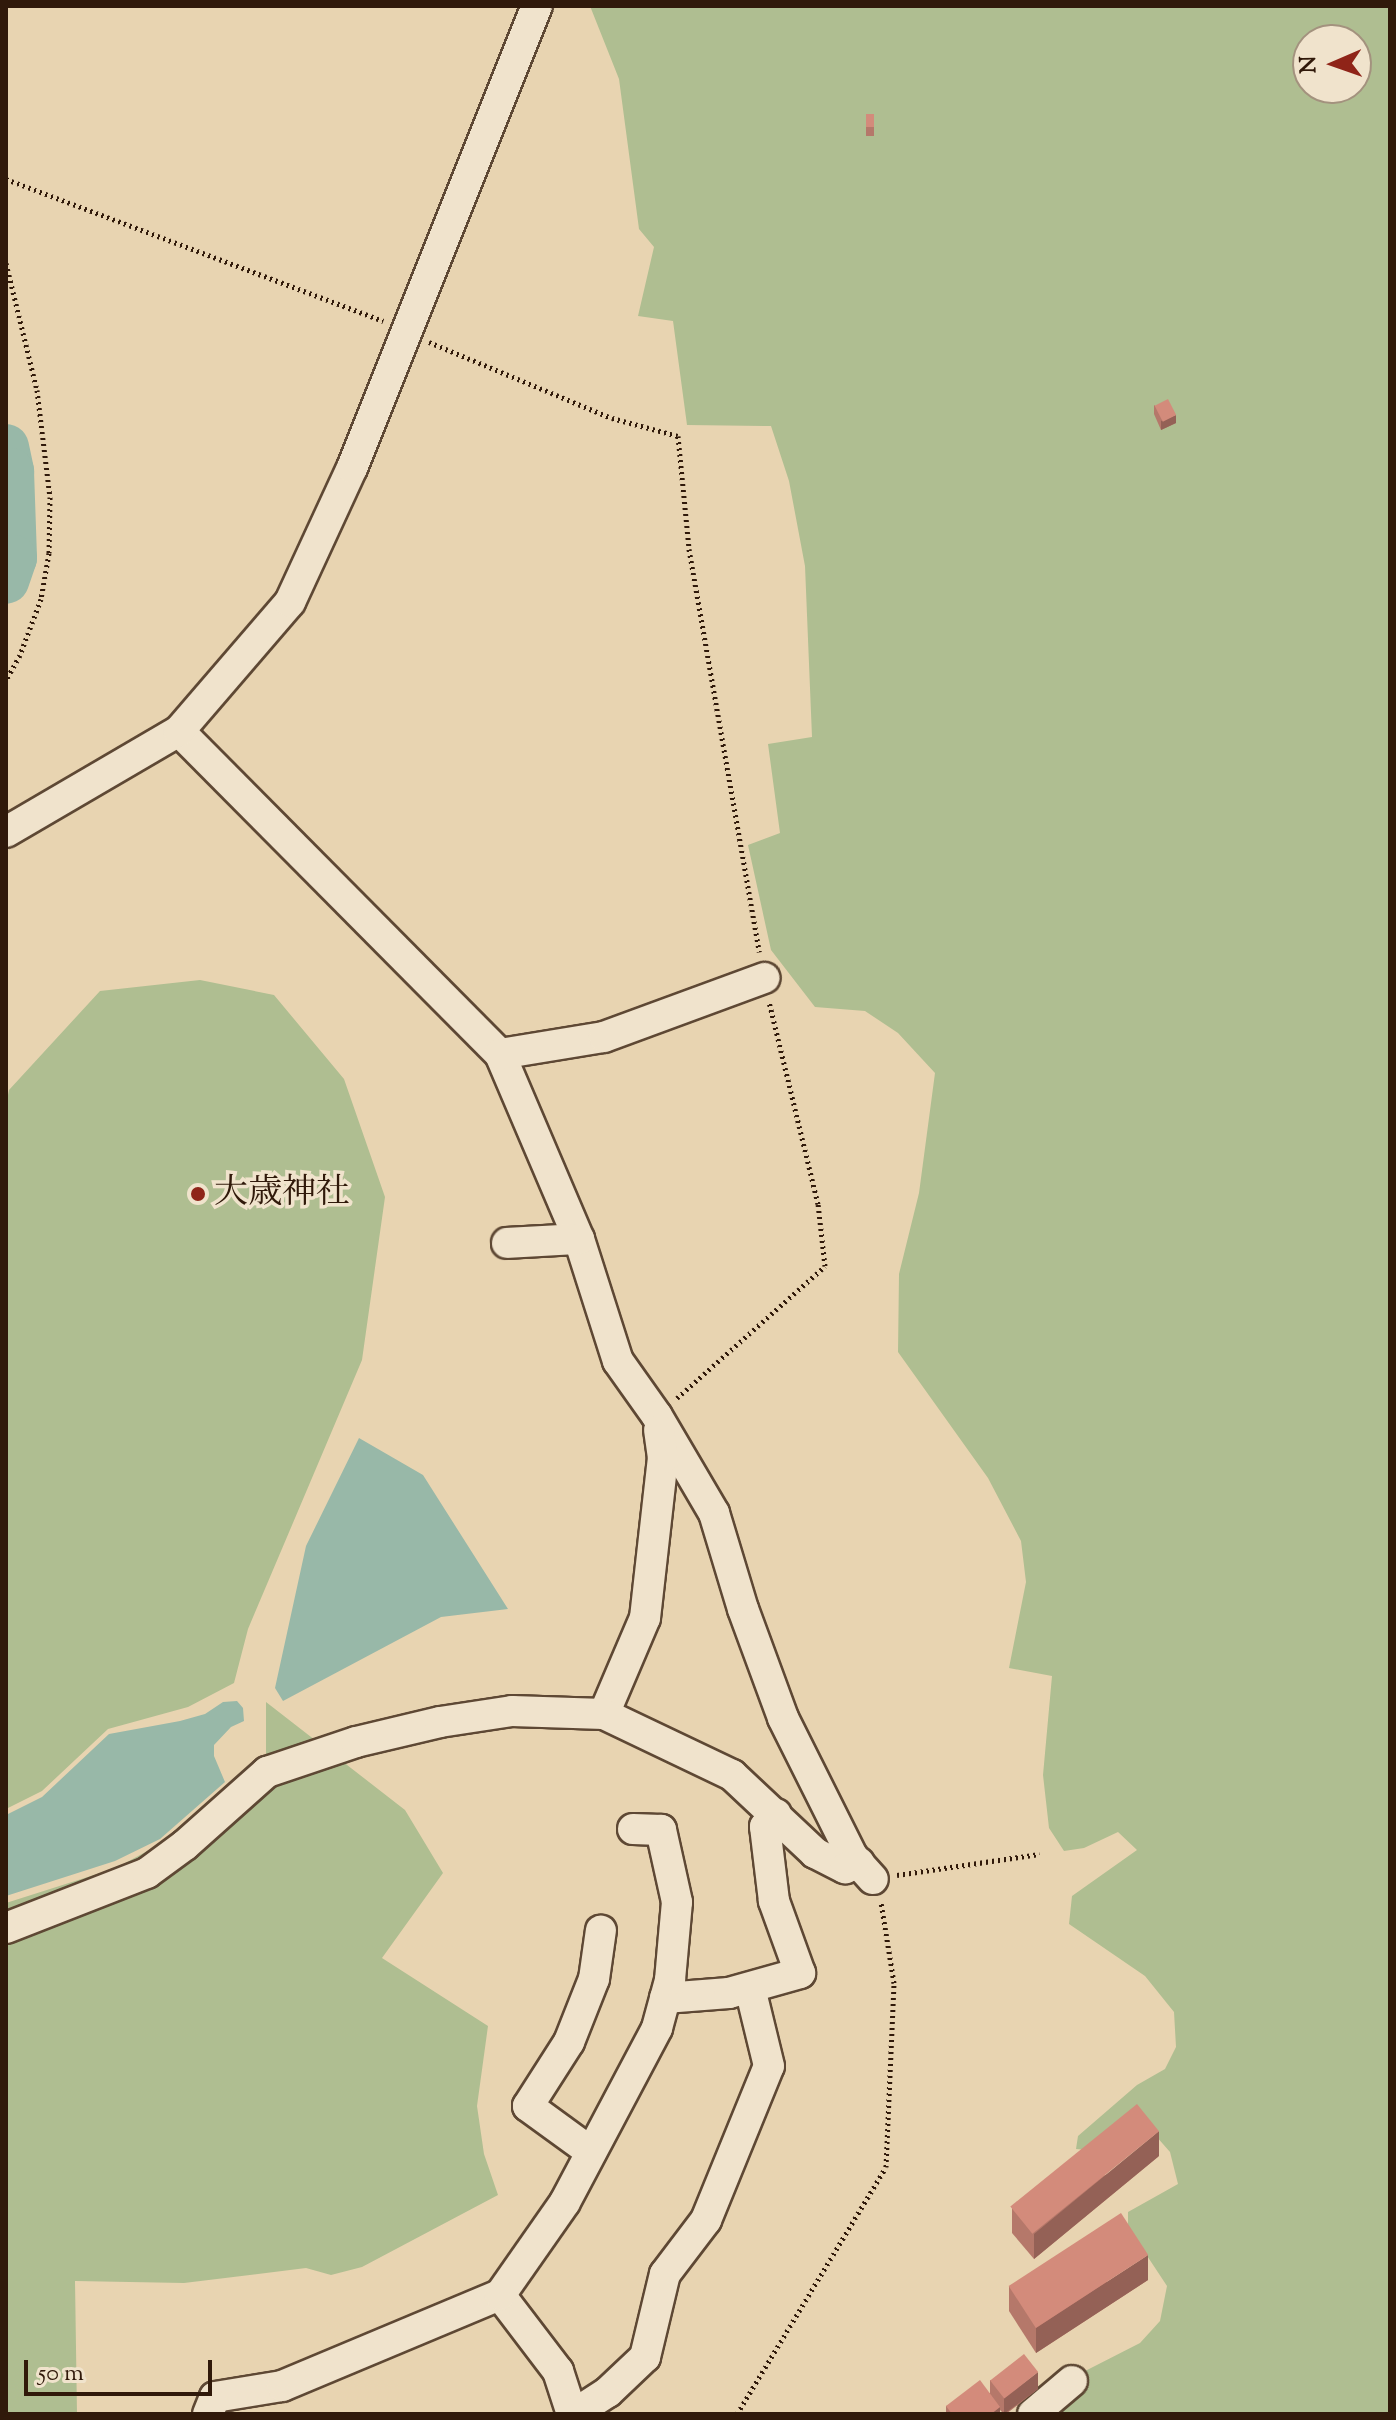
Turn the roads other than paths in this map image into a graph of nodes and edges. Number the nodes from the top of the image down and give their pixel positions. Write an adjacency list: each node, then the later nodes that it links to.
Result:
1 (537, 6): 2 (street)
2 (179, 731): 3 (street); 5 (street)
3 (6, 832)
4 (764, 978): 5 (street)
5 (500, 1054): 6 (street)
6 (579, 1239): 7 (street); 8 (street)
7 (507, 1243)
8 (657, 1416): 9 (street); 10 (street)
9 (604, 1714): 10 (street); 12 (street)
10 (776, 1814): 14 (street)
11 (633, 1829): 15 (street)
12 (6, 1928)
13 (601, 1930): 16 (street)
14 (750, 1988): 15 (street); 20 (street)
15 (665, 1998): 16 (street)
16 (591, 2152): 17 (street)
17 (500, 2295): 19 (street); 20 (street)
18 (1072, 2381): 21 (street)
19 (208, 2414)
20 (573, 2414)
21 (1033, 2414)

